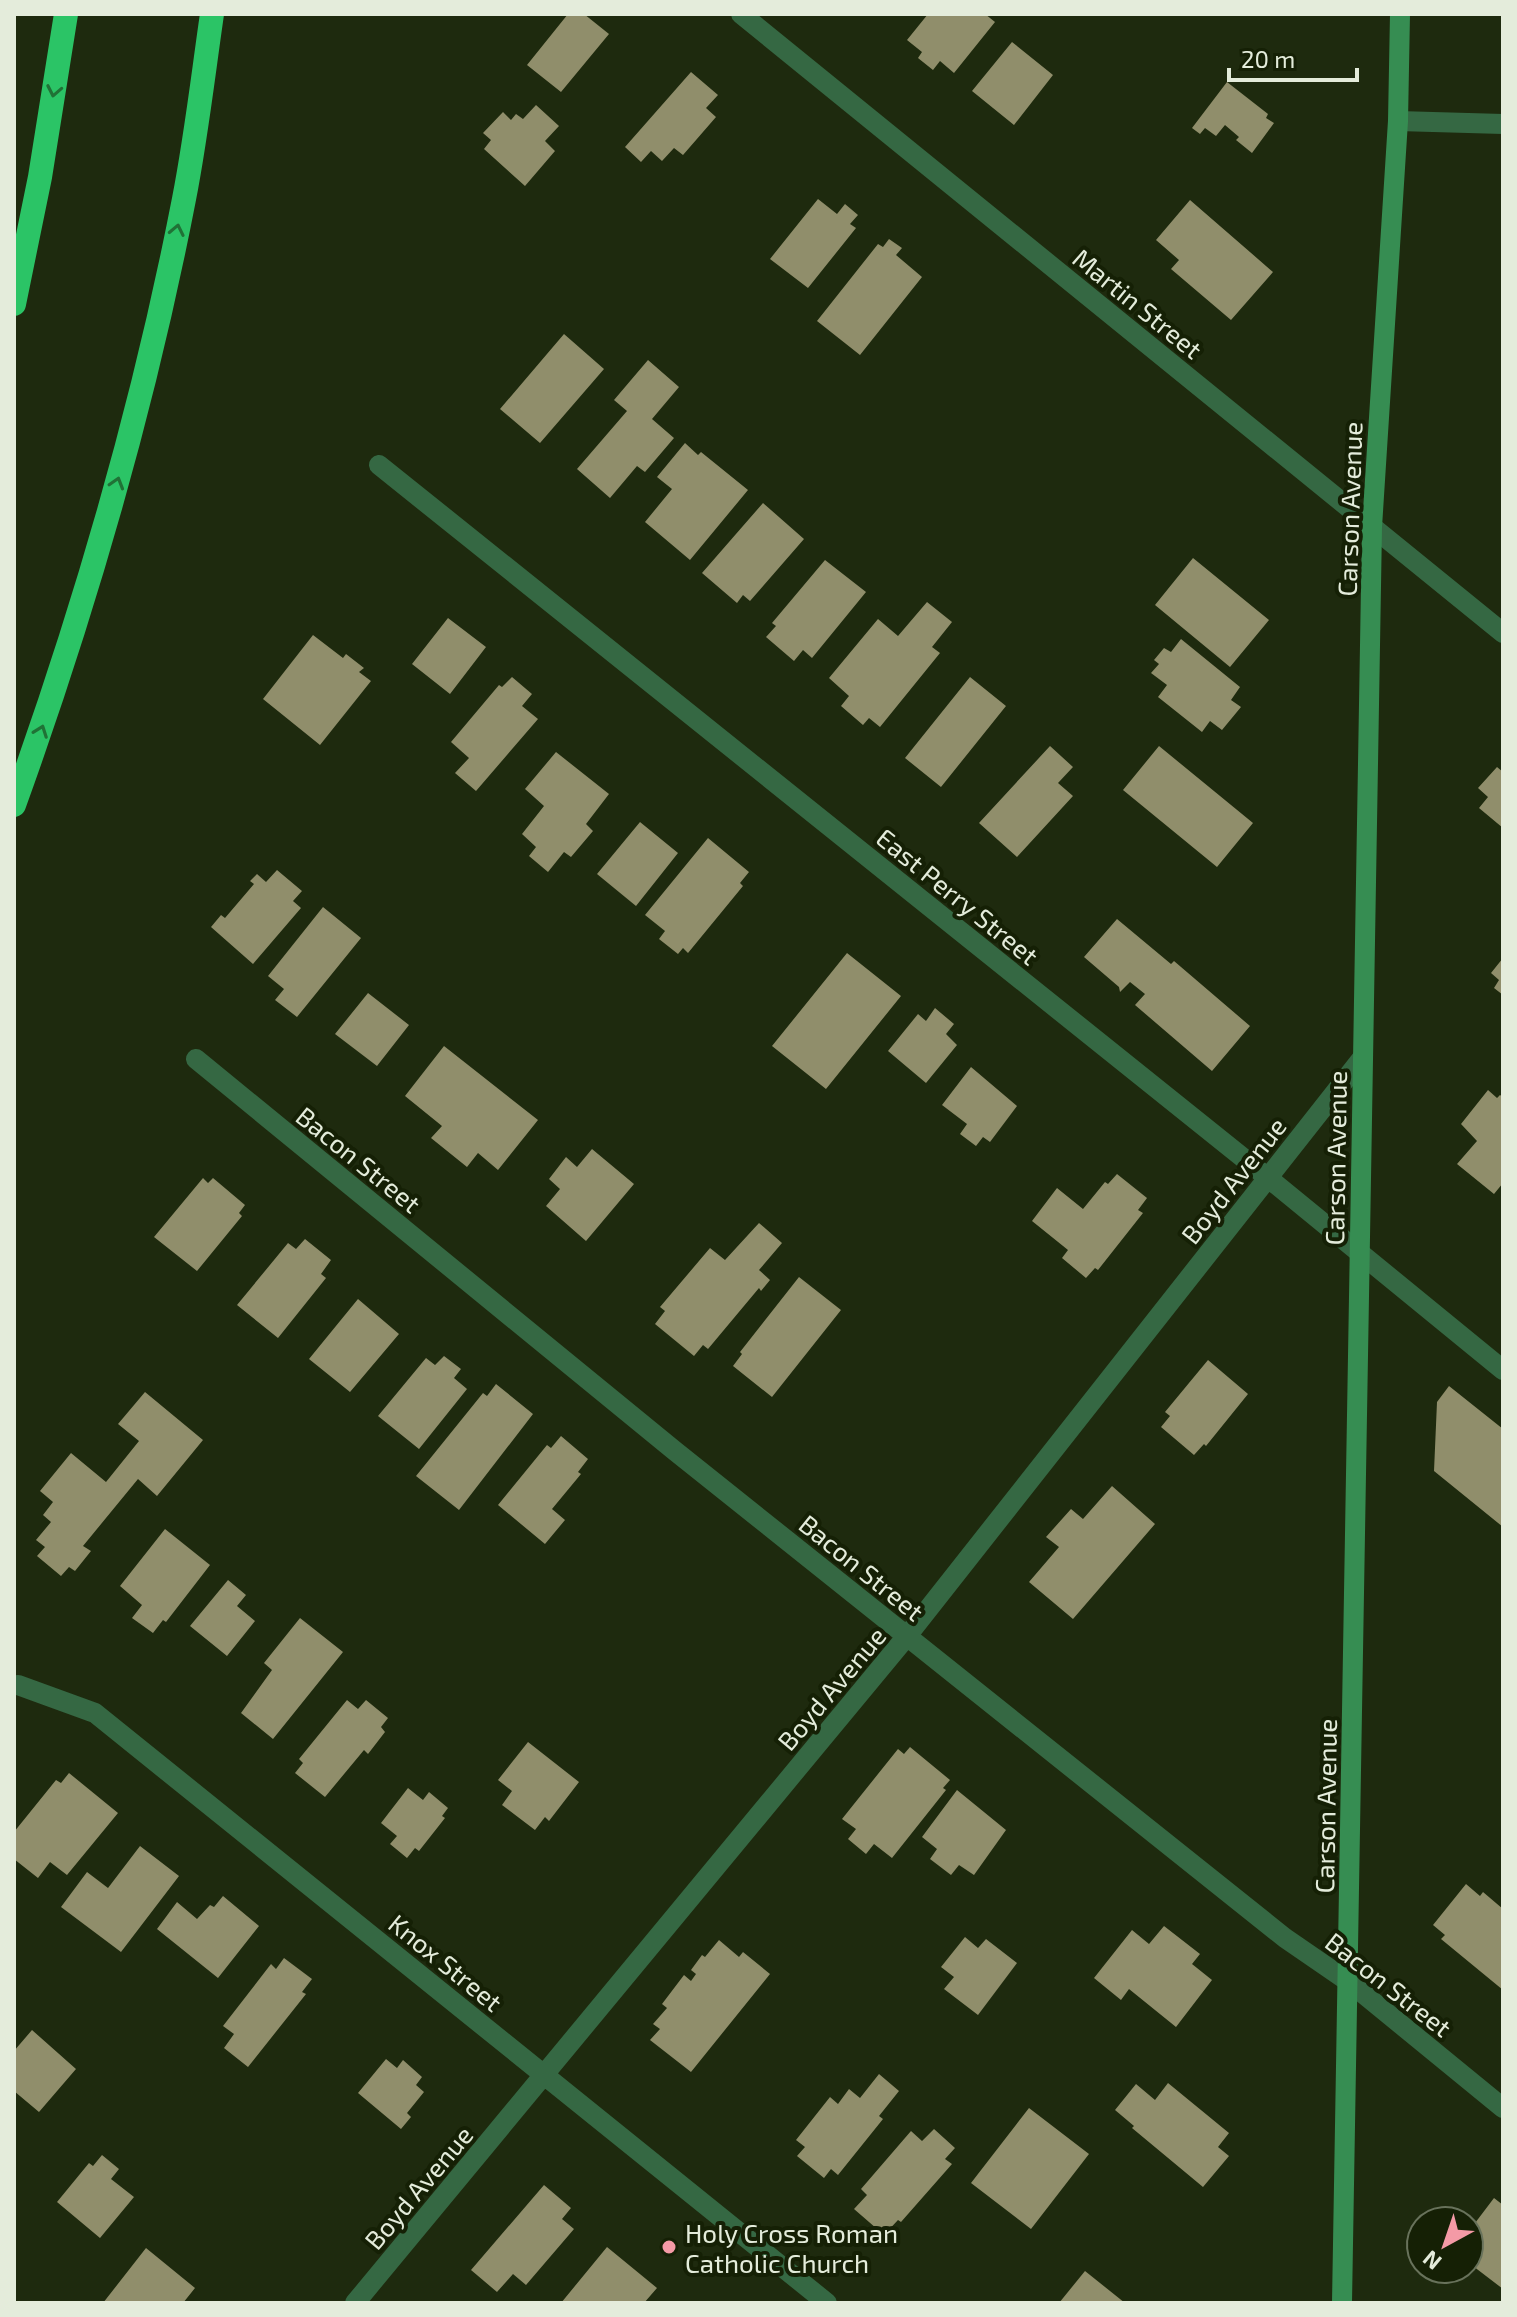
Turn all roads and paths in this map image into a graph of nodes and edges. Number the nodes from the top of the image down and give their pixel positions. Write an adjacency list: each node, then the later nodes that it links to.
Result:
1 (66, 14): 7 (highway, one-way to 7)
2 (212, 14): 11 (highway, one-way to 2)
3 (741, 14): 9 (street, Martin Street)
4 (1400, 14): 5 (main road, Carson Avenue)
5 (1398, 121): 6 (street); 9 (main road, Carson Avenue)
6 (1503, 124)
7 (14, 304)
8 (379, 465): 14 (street, East Perry Street)
9 (1372, 527): 10 (street, Martin Street); 12 (main road, Carson Avenue)
10 (1503, 633)
11 (14, 805)
12 (1363, 1057): 14 (street, Boyd Avenue); 15 (main road, Carson Avenue)
13 (196, 1059): 17 (street, Bacon Street)
14 (1267, 1177): 15 (street, East Perry Street); 17 (street, Boyd Avenue)
15 (1359, 1251): 16 (street, East Perry Street); 19 (main road, Carson Avenue)
16 (1503, 1370)
17 (907, 1636): 19 (street, Bacon Street); 20 (street, Boyd Avenue)
18 (18, 1685): 20 (street, Knox Street)
19 (1349, 1982): 21 (street, Bacon Street); 24 (main road, Carson Avenue)
20 (544, 2075): 22 (street, Boyd Avenue); 23 (street, Knox Street)
21 (1503, 2108)
22 (355, 2303)
23 (827, 2303)
24 (1342, 2303)

